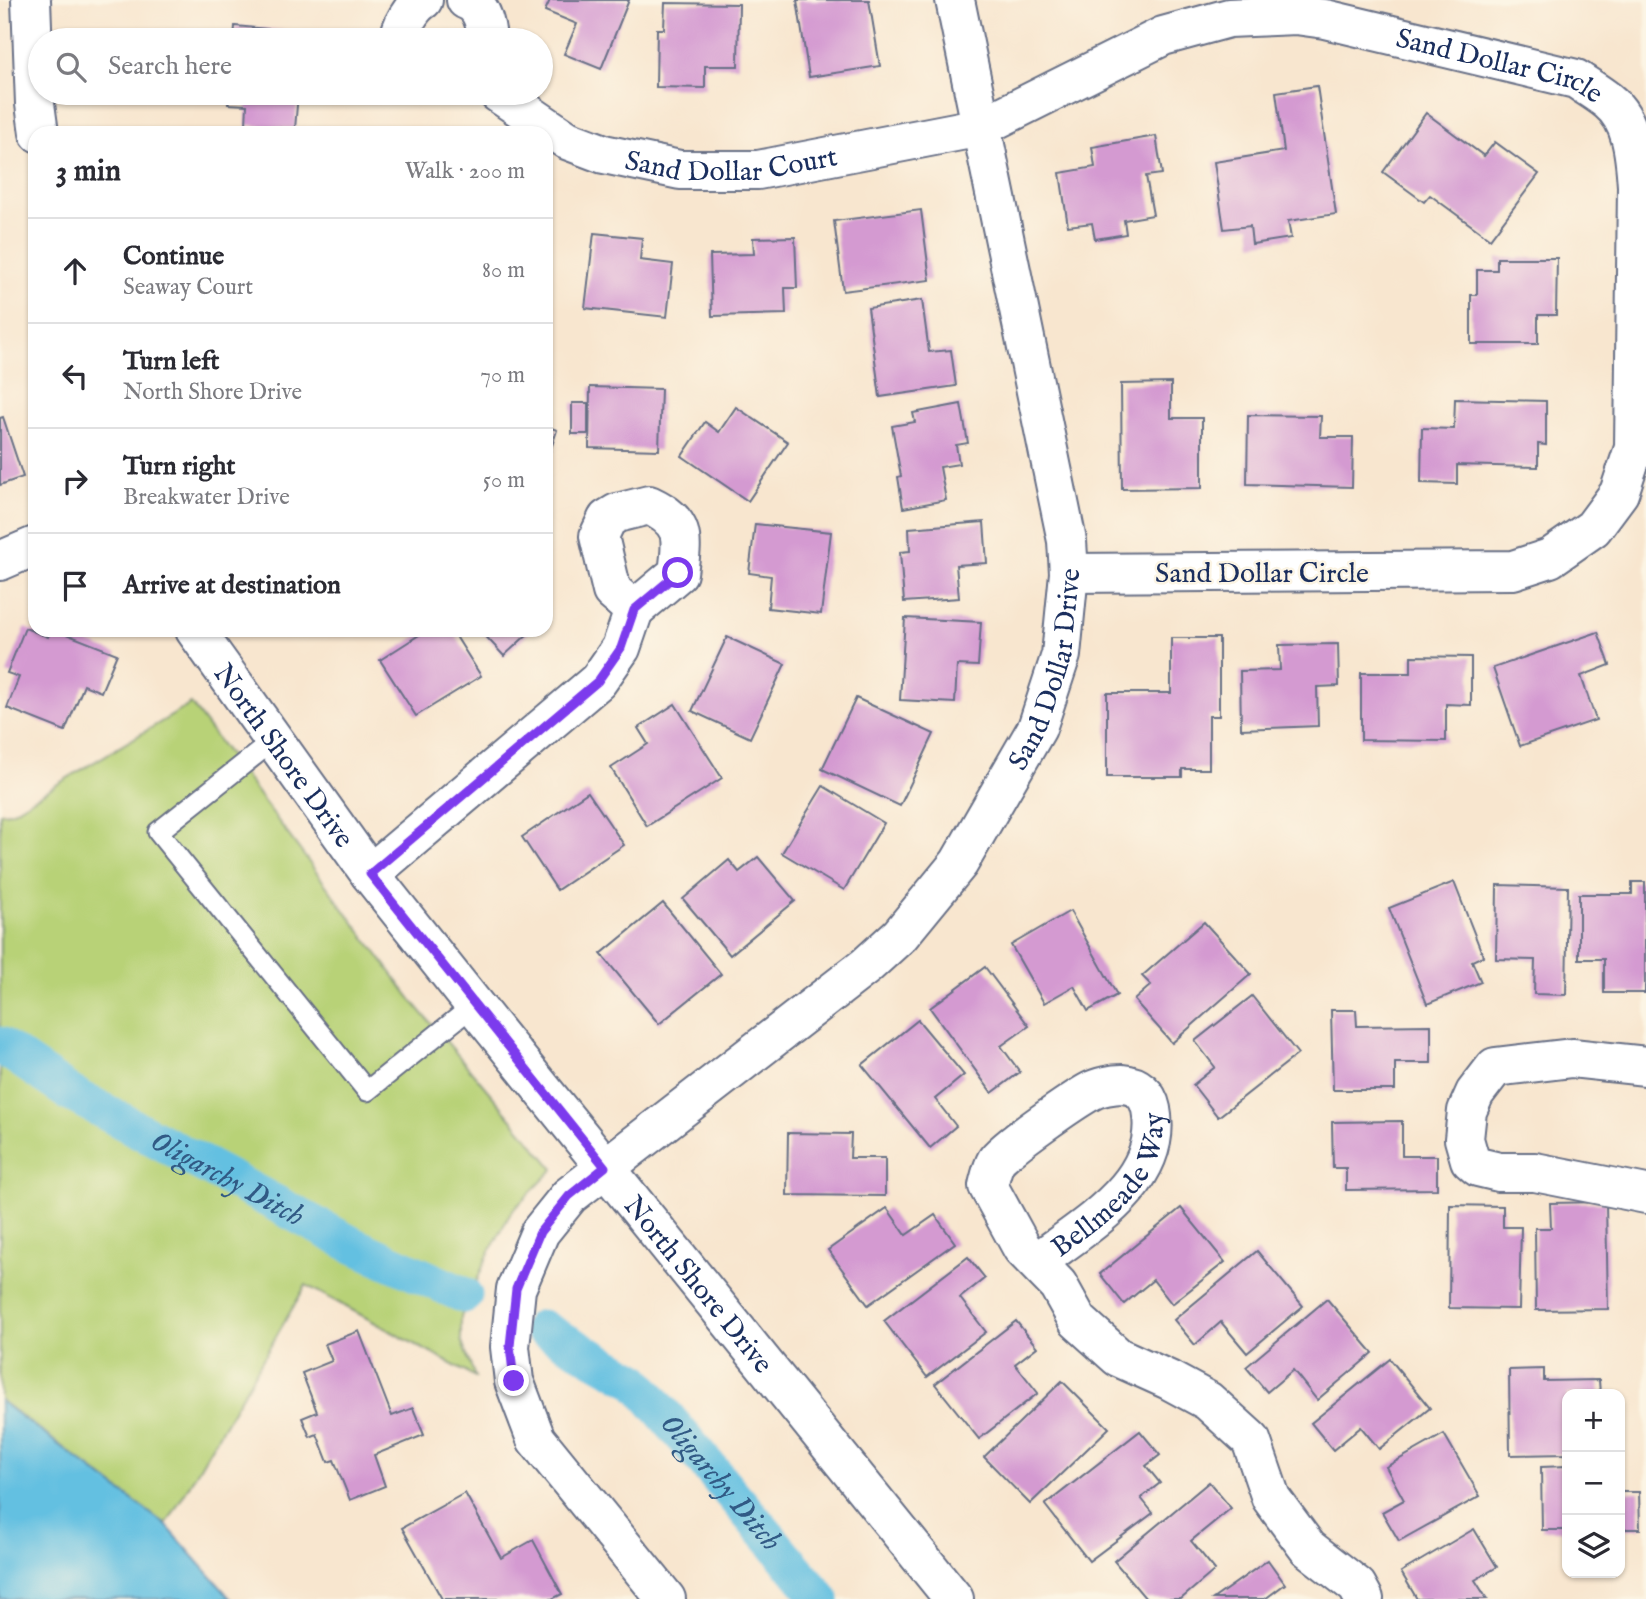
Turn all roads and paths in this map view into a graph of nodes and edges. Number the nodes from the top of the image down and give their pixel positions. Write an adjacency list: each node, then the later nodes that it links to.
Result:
1 (31, 0): 5 (street)
2 (423, 0): 6 (street)
3 (466, 0): 7 (street)
4 (955, 0): 12 (street, Sand Dollar Drive)
5 (32, 28)
6 (403, 28)
7 (485, 28)
8 (35, 105): 10 (street)
9 (516, 105): 11 (street, Sand Dollar Court)
10 (38, 126)
11 (546, 126)
12 (981, 127): 13 (street, Sand Dollar Court); 16 (street, Sand Dollar Drive); 16 (street, Sand Dollar Circle)
13 (553, 130)
14 (28, 548): 15 (street)
15 (0, 561)
16 (1069, 573): 23 (street, Sand Dollar Drive)
17 (634, 610): 20 (street)
18 (200, 637): 19 (street, North Shore Drive)
19 (274, 740): 20 (street, North Shore Drive); 21 (lane)
20 (370, 874): 21 (street, North Shore Drive)
21 (474, 1005): 23 (street, North Shore Drive)
22 (1646, 1066): 24 (street)
23 (605, 1167): 26 (street, Sand Dollar Drive); 27 (street, North Shore Drive)
24 (1646, 1194)
25 (1037, 1262): 25 (street, Bellmeade Way); 28 (street, Bellmeade Way)
26 (666, 1599)
27 (954, 1599)
28 (1364, 1599)

